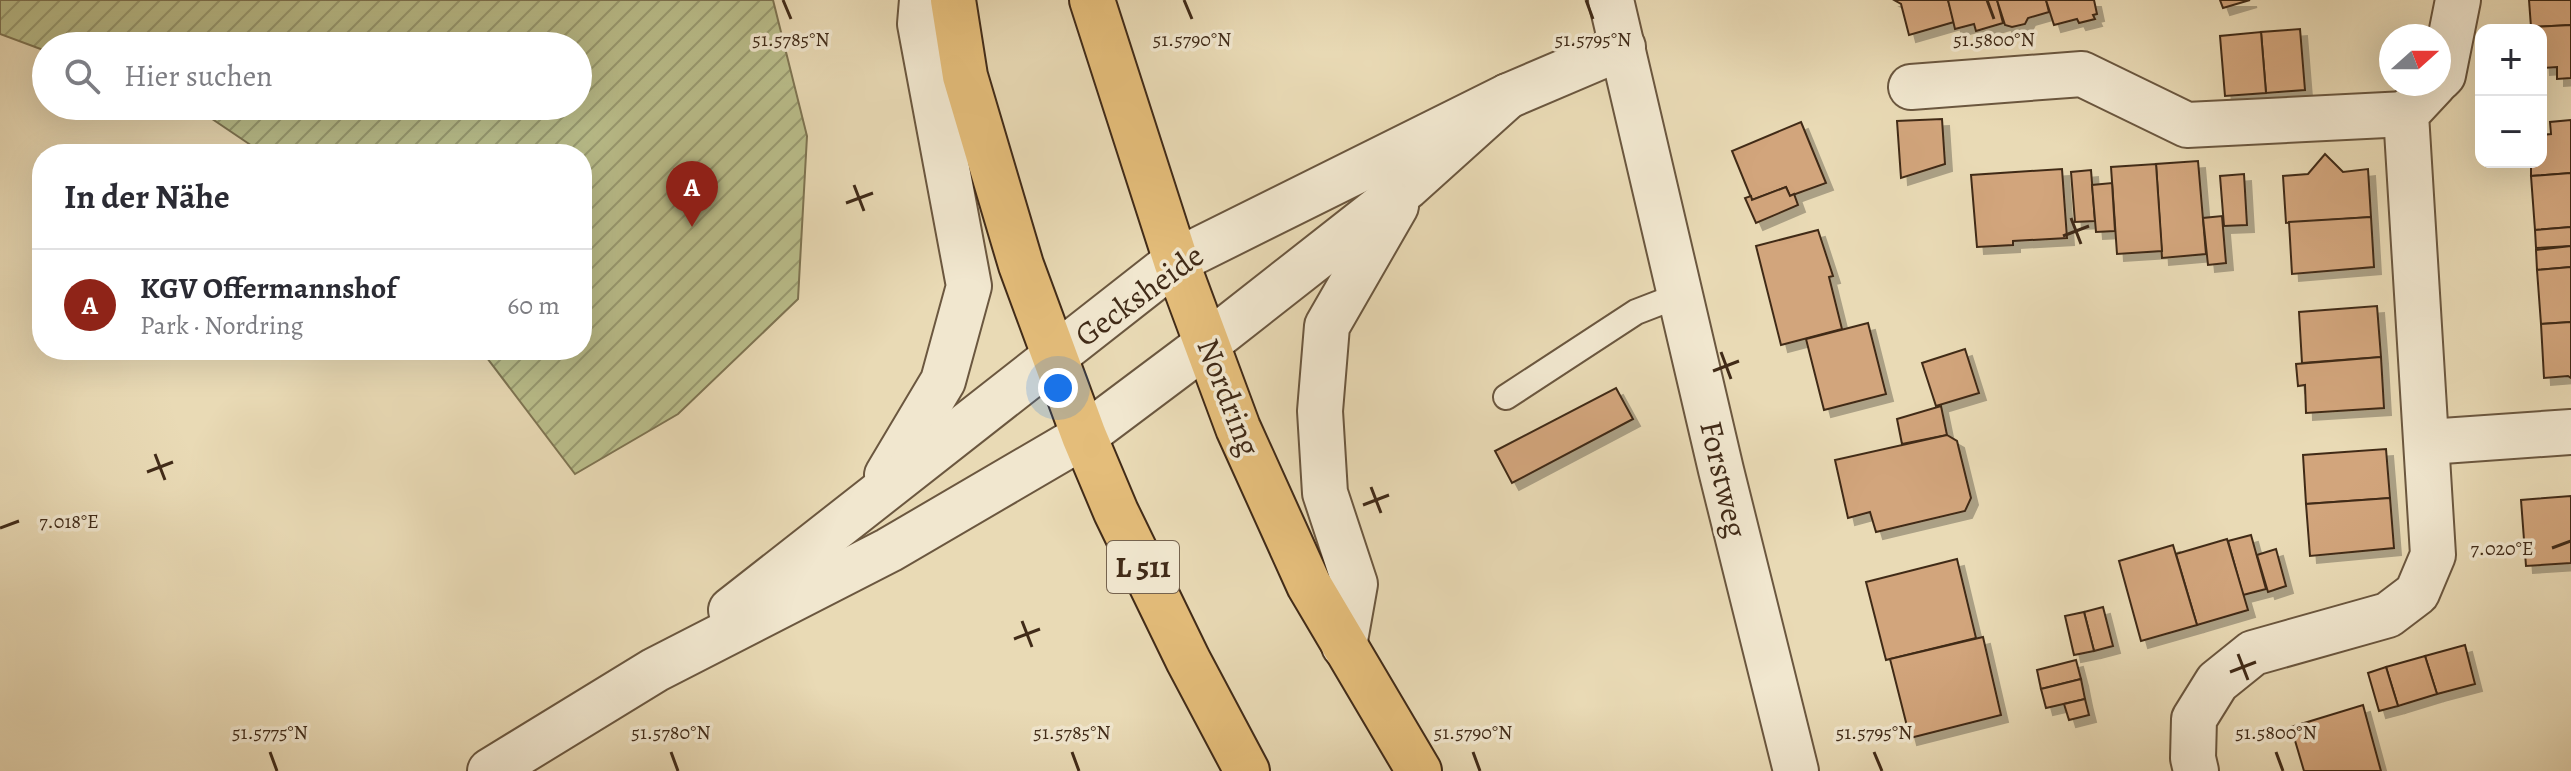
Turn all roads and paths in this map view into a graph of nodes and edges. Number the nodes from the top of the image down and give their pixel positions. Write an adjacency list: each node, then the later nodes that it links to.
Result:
1 (922, 0): 20 (street)
2 (953, 0): 15 (main road, L 511)
3 (1092, 0): 12 (main road, Nordring)
4 (1611, 0): 7 (street, Forstweg)
5 (2458, 0): 6 (street)
6 (2451, 35)
7 (1623, 47): 9 (street, Gecksheide); 13 (street, Forstweg)
8 (1911, 87): 10 (street)
9 (1508, 96): 11 (street, Gecksheide); 12 (street, Gecksheide)
10 (2420, 99): 19 (street)
11 (1408, 186): 14 (street, Gecksheide); 21 (street)
12 (1176, 261): 14 (main road, Nordring); 15 (street, Gecksheide)
13 (1680, 295): 16 (lane); 26 (street, Forstweg)
14 (1208, 343): 18 (street, Gecksheide); 21 (main road, Nordring)
15 (1054, 357): 18 (main road, L 511); 20 (street, Gecksheide)
16 (1506, 397)
17 (2571, 432): 19 (street)
18 (1084, 436): 22 (street, Gecksheide); 24 (main road, L 511)
19 (2428, 442): 27 (street)
20 (874, 496): 22 (street, Gecksheide)
21 (1344, 646): 25 (main road, Nordring)
22 (655, 670): 23 (street, Gecksheide)
23 (490, 771)
24 (1247, 771)
25 (1419, 771)
26 (1796, 771)
27 (2196, 771)

